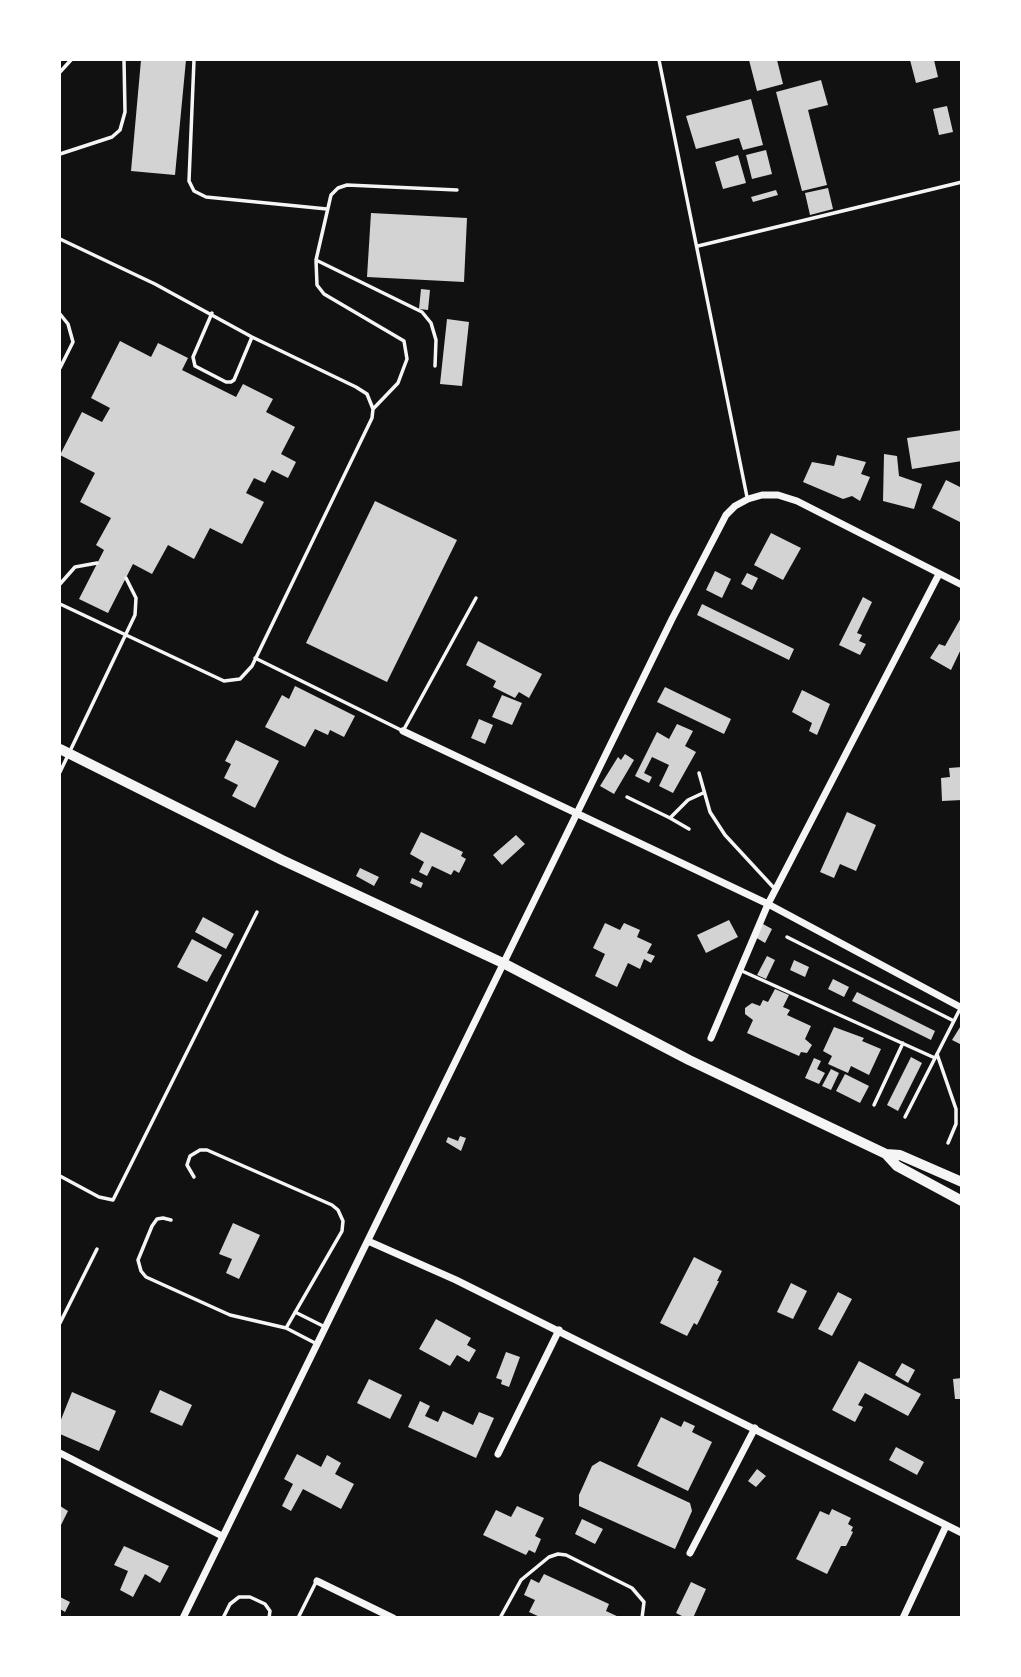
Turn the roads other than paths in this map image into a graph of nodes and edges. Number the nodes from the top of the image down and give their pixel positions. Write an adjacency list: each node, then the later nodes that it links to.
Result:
1 (71, 60): 5 (lane)
2 (124, 60): 6 (lane)
3 (194, 60): 9 (lane)
4 (659, 60): 11 (lane)
5 (60, 72)
6 (60, 154)
7 (961, 182): 11 (lane)
8 (457, 190): 9 (lane)
9 (327, 209): 12 (lane)
10 (60, 239): 13 (lane)
11 (697, 246): 19 (lane)
12 (316, 260): 16 (lane); 18 (lane)
13 (212, 313): 15 (lane); 15 (lane)
14 (60, 314): 17 (lane)
15 (252, 337): 18 (lane)
16 (435, 366)
17 (60, 368)
18 (373, 409): 28 (lane)
19 (748, 499): 21 (street); 35 (street)
20 (97, 563): 23 (lane)
21 (939, 574): 24 (street); 38 (street)
22 (126, 578): 27 (lane)
23 (60, 584)
24 (961, 585)
25 (476, 598): 29 (lane)
26 (60, 604): 27 (lane)
27 (127, 636): 28 (lane); 30 (lane)
28 (256, 658): 29 (lane)
29 (403, 731): 35 (street)
30 (64, 751): 31 (lane); 42 (main road)
31 (60, 772)
32 (699, 773): 33 (lane)
33 (703, 793): 36 (lane); 38 (lane)
34 (627, 797): 36 (lane)
35 (579, 813): 39 (street); 42 (street)
36 (670, 818): 37 (lane)
37 (689, 829)
38 (775, 890): 39 (street)
39 (768, 904): 43 (street); 44 (street)
40 (257, 912): 53 (lane)
41 (788, 937): 45 (lane)
42 (505, 964): 52 (main road); 58 (street)
43 (740, 970): 46 (street); 47 (lane)
44 (961, 1007): 45 (lane)
45 (954, 1021): 48 (lane)
46 (712, 1038)
47 (903, 1043): 48 (lane); 49 (lane)
48 (936, 1056): 50 (lane); 51 (lane)
49 (874, 1105)
50 (905, 1117)
51 (948, 1143)
52 (886, 1154): 55 (main road); 56 (main road)
53 (60, 1176)
54 (194, 1177): 60 (lane)
55 (961, 1182)
56 (961, 1201)
57 (172, 1220): 63 (lane)
58 (368, 1241): 62 (street); 64 (street)
59 (97, 1249): 61 (lane)
60 (295, 1312): 62 (lane); 63 (lane)
61 (60, 1323)
62 (326, 1327): 65 (street)
63 (286, 1328): 65 (lane)
64 (559, 1330): 66 (street); 68 (street)
65 (317, 1344): 71 (street)
66 (755, 1428): 69 (street); 72 (street)
67 (60, 1453): 71 (street)
68 (498, 1454)
69 (946, 1526): 70 (street); 81 (street)
70 (961, 1534)
71 (222, 1536): 74 (street)
72 (690, 1553)
73 (317, 1580): 77 (lane); 78 (street)
74 (183, 1618)
75 (223, 1618): 76 (lane)
76 (269, 1618)
77 (298, 1618)
78 (393, 1618)
79 (500, 1618): 80 (lane)
80 (642, 1618)
81 (902, 1618)

